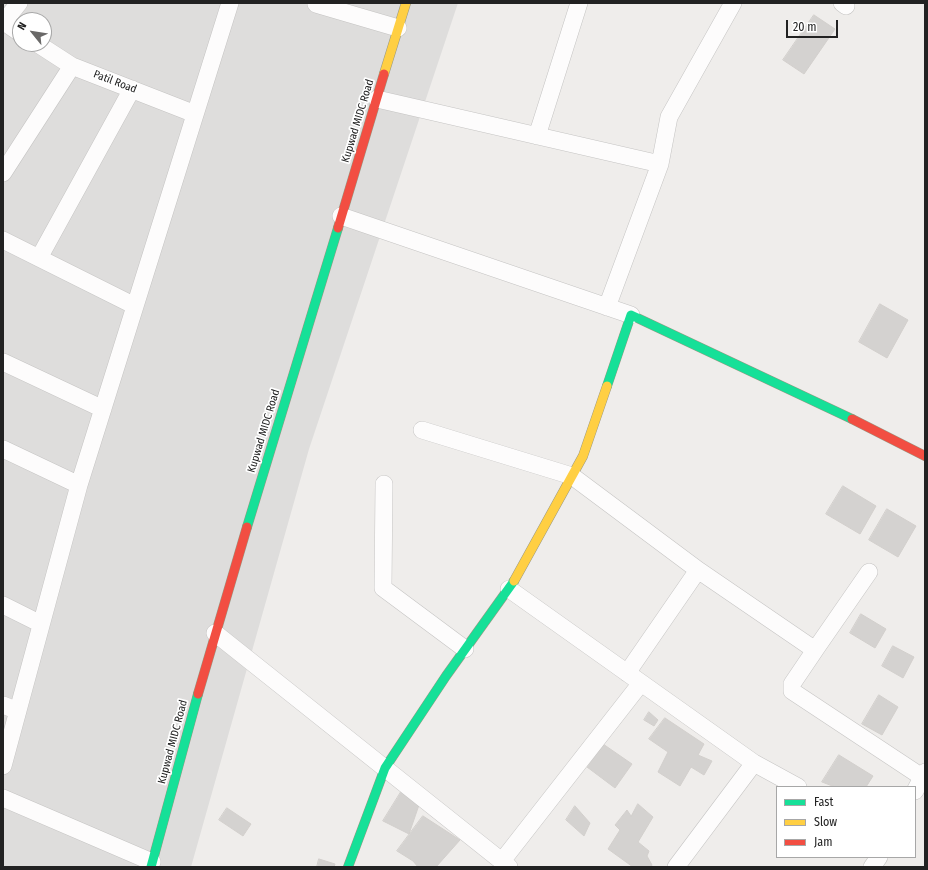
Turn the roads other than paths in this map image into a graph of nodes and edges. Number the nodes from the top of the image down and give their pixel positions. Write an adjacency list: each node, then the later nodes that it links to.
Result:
1 (19, 3): 7 (street)
2 (230, 3): 14 (street)
3 (406, 3): 9 (street, Kupwad MIDC Road)
4 (579, 3): 15 (street)
5 (732, 3): 16 (street)
6 (316, 4): 9 (street)
7 (3, 23): 8 (street)
8 (12, 28)
9 (398, 28): 13 (street, Kupwad MIDC Road)
10 (50, 52): 11 (street, Patil Road)
11 (72, 66): 12 (street, Patil Road); 17 (street)
12 (132, 89): 14 (street, Patil Road); 20 (street)
13 (377, 99): 15 (street); 18 (street, Kupwad MIDC Road)
14 (196, 114): 21 (street)
15 (537, 136): 16 (street)
16 (660, 164): 22 (street)
17 (3, 173)
18 (341, 216): 22 (street); 37 (street, Kupwad MIDC Road)
19 (3, 240): 20 (street)
20 (39, 258): 21 (street)
21 (135, 306): 25 (street)
22 (608, 307): 23 (street)
23 (631, 315): 28 (street); 29 (street)
24 (3, 362): 25 (street)
25 (103, 409): 31 (street)
26 (422, 430): 29 (street)
27 (3, 449): 31 (street)
28 (925, 456)
29 (572, 476): 32 (street); 34 (street)
30 (384, 484): 38 (street)
31 (79, 485): 36 (street)
32 (698, 570): 39 (street); 40 (street)
33 (869, 572): 39 (street)
34 (509, 589): 38 (street); 40 (street)
35 (3, 605): 36 (street)
36 (41, 624): 42 (street)
37 (215, 633): 45 (street); 51 (street, Kupwad MIDC Road)
38 (465, 649): 45 (street)
39 (815, 650): 46 (street)
40 (628, 673): 41 (street)
41 (641, 683): 43 (street); 50 (street)
42 (10, 708): 44 (street)
43 (754, 763): 47 (street); 53 (street)
44 (3, 766)
45 (385, 768): 50 (street); 52 (street)
46 (921, 780)
47 (796, 786)
48 (3, 798): 51 (street)
49 (878, 858): 54 (street)
50 (505, 864)
51 (152, 865)
52 (348, 867)
53 (676, 867)
54 (872, 867)

